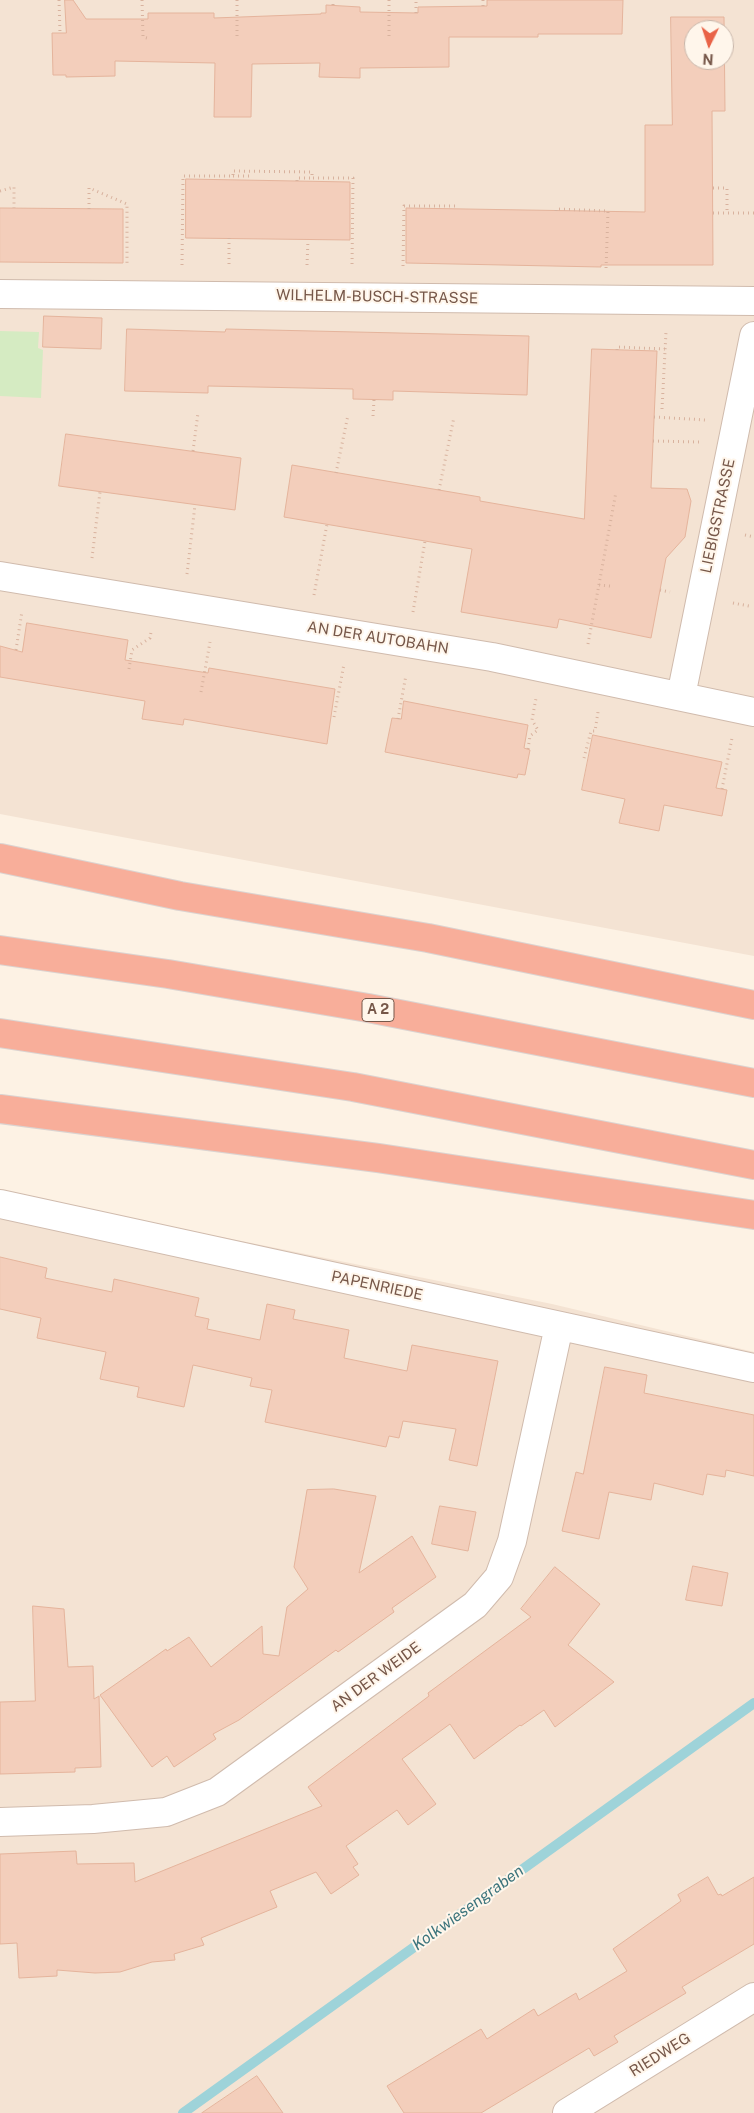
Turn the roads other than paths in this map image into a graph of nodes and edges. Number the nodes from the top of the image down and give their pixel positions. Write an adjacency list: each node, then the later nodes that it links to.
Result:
1 (0, 294): 2 (street, WILHELM-BUSCH-STRASSE)
2 (754, 301)
3 (754, 336): 5 (street, LIEBIGSTRASSE)
4 (0, 576): 5 (street, AN DER AUTOBAHN)
5 (681, 696): 6 (street, AN DER AUTOBAHN)
6 (754, 712)
7 (0, 858): 9 (highway)
8 (0, 875): 9 (highway)
9 (180, 896): 11 (highway)
10 (0, 950): 13 (highway, A 2)
11 (754, 1005)
12 (0, 1033): 15 (highway)
13 (754, 1083)
14 (0, 1109): 17 (highway)
15 (754, 1165)
16 (0, 1204): 18 (street, PAPENRIEDE)
17 (754, 1215)
18 (559, 1326): 19 (street, PAPENRIEDE); 20 (street, AN DER WEIDE)
19 (754, 1368)
20 (0, 1822)
21 (754, 1998): 22 (street, RIEDWEG)
22 (567, 2113)

